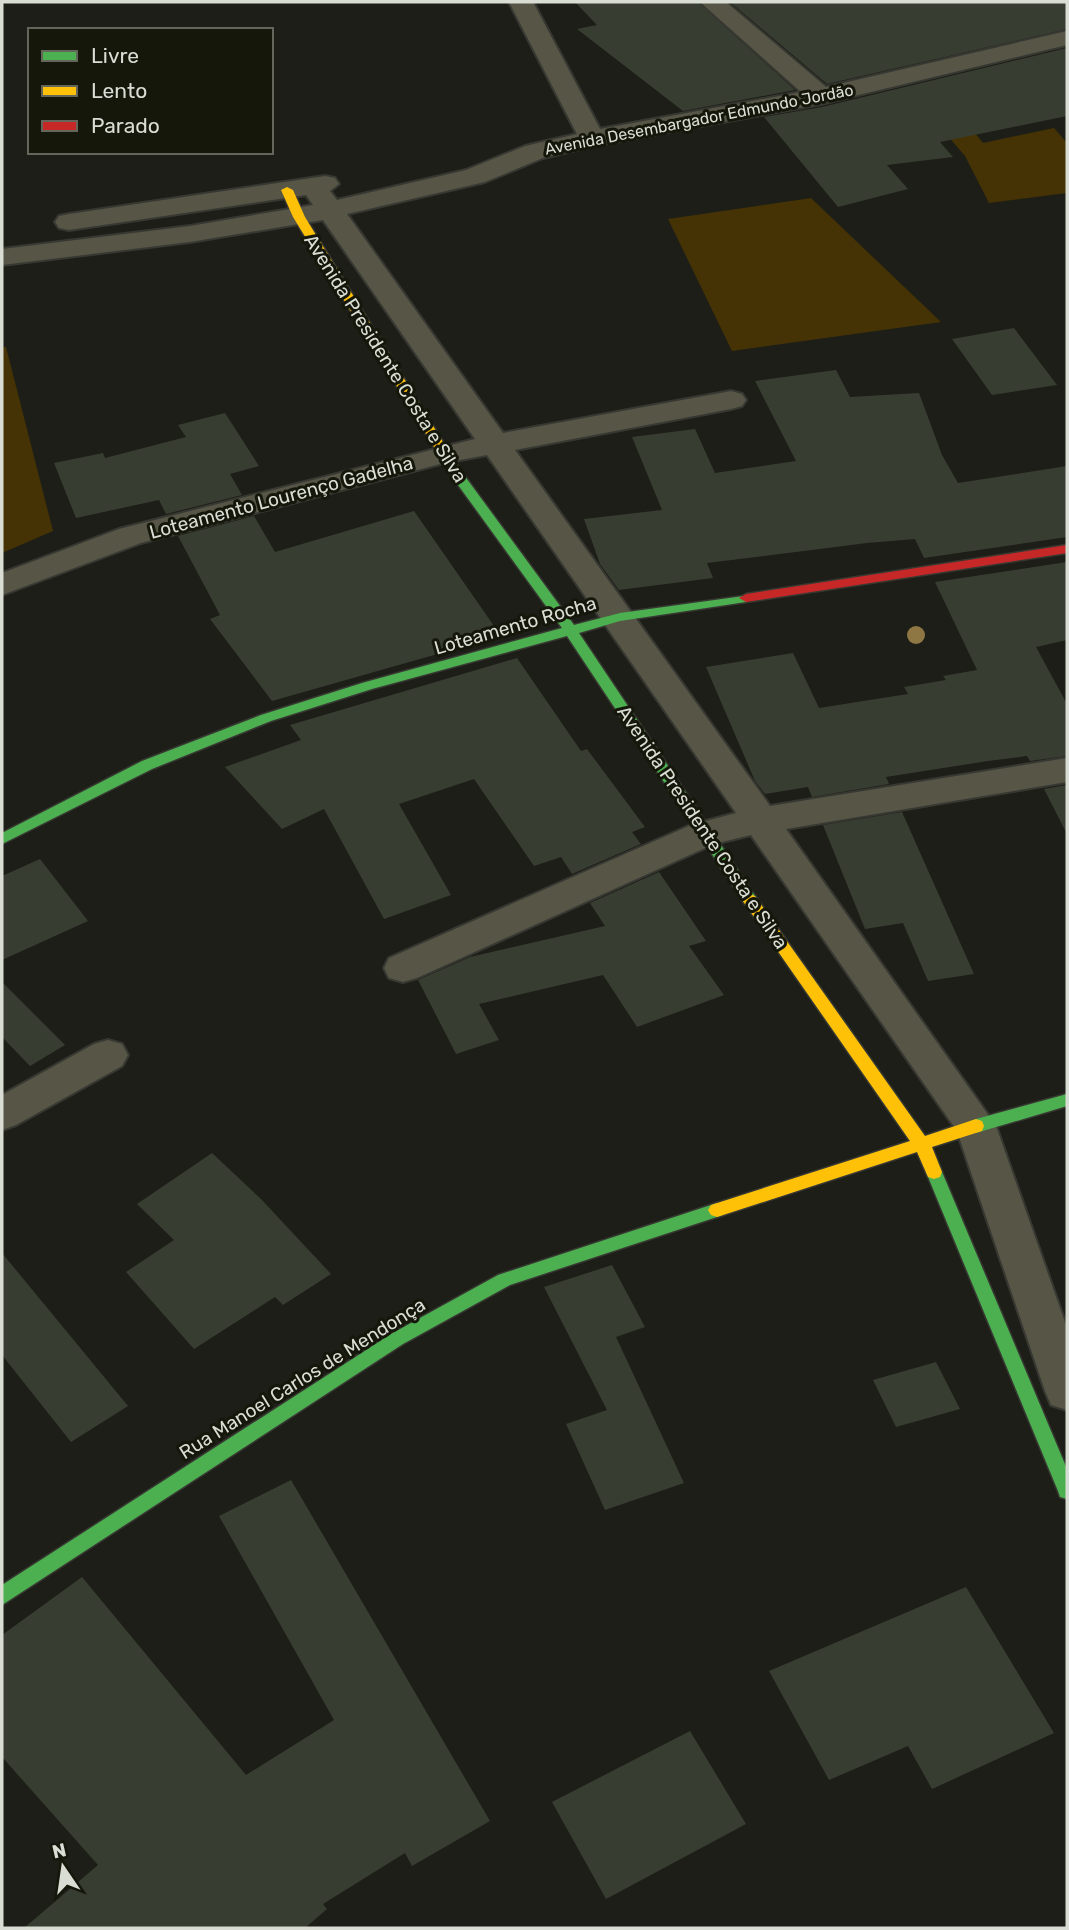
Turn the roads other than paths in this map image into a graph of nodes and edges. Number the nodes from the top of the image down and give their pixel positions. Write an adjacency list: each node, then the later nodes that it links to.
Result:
1 (521, 2): 5 (street)
2 (712, 2): 4 (street)
3 (1067, 38): 4 (street, Avenida Desembargador Edmundo Jordão)
4 (821, 96): 5 (street, Avenida Desembargador Edmundo Jordão)
5 (592, 138): 6 (street, Avenida Desembargador Edmundo Jordão)
6 (307, 201): 7 (street); 8 (street, Avenida Desembargador Edmundo Jordão); 10 (street, Avenida Presidente Costa e Silva); 11 (street, Avenida Presidente Costa e Silva)
7 (42, 226)
8 (2, 257)
9 (731, 400): 10 (street, Loteamento Lourenço Gadelha)
10 (495, 444): 11 (street, Loteamento Lourenço Gadelha); 14 (street, Avenida Presidente Costa e Silva)
11 (442, 454): 13 (street, Loteamento Lourenço Gadelha); 15 (street, Avenida Presidente Costa e Silva)
12 (1067, 549): 14 (street, Loteamento Rocha)
13 (2, 585)
14 (620, 617): 15 (street, Loteamento Rocha); 17 (street, Avenida Presidente Costa e Silva)
15 (570, 630): 18 (street, Avenida Presidente Costa e Silva); 19 (street, Loteamento Rocha)
16 (1067, 770): 17 (street)
17 (760, 820): 18 (street); 24 (street, Avenida Presidente Costa e Silva)
18 (704, 834): 20 (street); 25 (street, Avenida Presidente Costa e Silva)
19 (2, 839)
20 (403, 968)
21 (108, 1055): 23 (street)
22 (1067, 1100): 24 (street, Rua Manoel Carlos de Mendonça)
23 (2, 1114)
24 (976, 1126): 25 (street, Rua Manoel Carlos de Mendonça); 26 (street, Avenida Presidente Costa e Silva)
25 (923, 1146): 27 (street, Avenida Presidente Costa e Silva); 28 (street, Rua Manoel Carlos de Mendonça)
26 (1067, 1391)
27 (1067, 1491)
28 (2, 1596)

